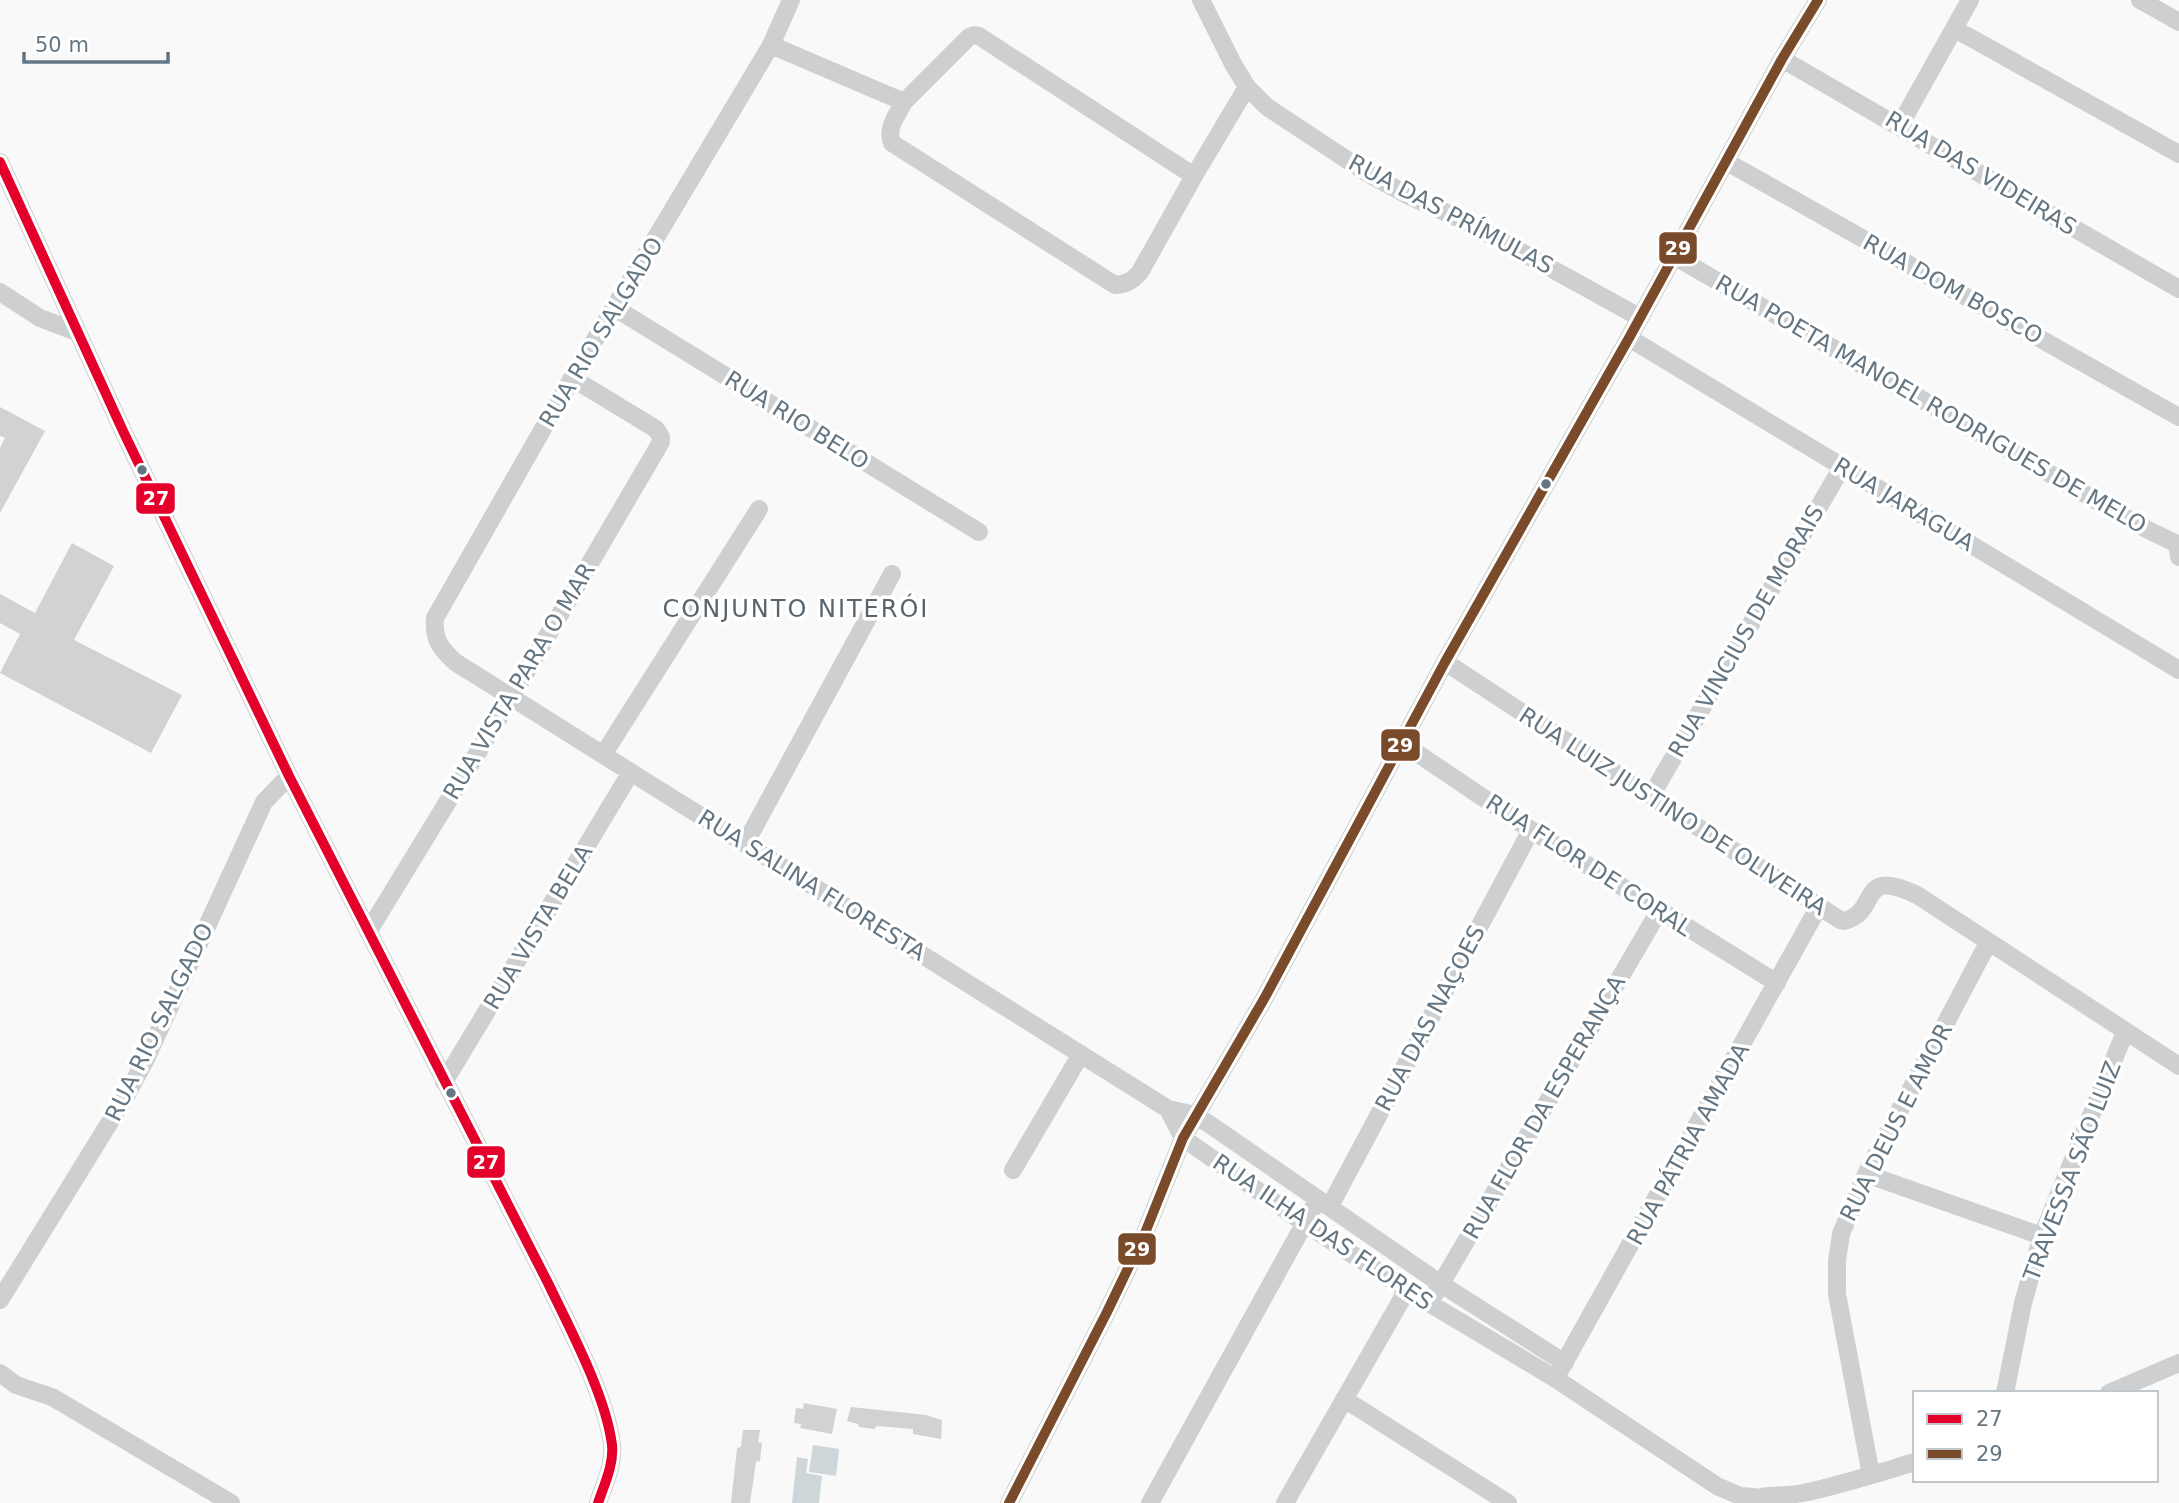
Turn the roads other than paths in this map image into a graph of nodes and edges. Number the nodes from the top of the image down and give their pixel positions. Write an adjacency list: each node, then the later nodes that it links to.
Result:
1 (792, 0): 8 (street, RUA RIO SALGADO)
2 (1202, 0): 10 (street, RUA DAS PRÍMULAS)
3 (1818, 0): 9 (street)
4 (1970, 0): 7 (street)
5 (2140, 0): 6 (street)
6 (2179, 22)
7 (1955, 29): 12 (street); 13 (street)
8 (771, 45): 11 (street); 20 (street, RUA RIO SALGADO)
9 (1782, 59): 12 (street, RUA DAS VIDEIRAS); 15 (street)
10 (1247, 87): 16 (street); 21 (street, RUA DAS PRÍMULAS)
11 (904, 102): 16 (street); 16 (street)
12 (1900, 125): 18 (street, RUA DAS VIDEIRAS)
13 (2179, 154)
14 (0, 162): 22 (street)
15 (1727, 162): 17 (street); 25 (street, RUA DOM BOSCO)
16 (1194, 176)
17 (1674, 256): 21 (street); 29 (street, RUA POETA MANOEL RODRIGUES DE MELO)
18 (2179, 289)
19 (0, 292): 22 (street)
20 (615, 308): 24 (street, RUA RIO SALGADO); 28 (street, RUA RIO BELO)
21 (1639, 317): 23 (street)
22 (78, 332): 38 (street)
23 (1629, 338): 26 (street, RUA JARAGUA); 32 (street)
24 (572, 378): 31 (street, RUA RIO SALGADO); 34 (street, RUA VISTA PARA O MAR)
25 (2179, 416)
26 (1842, 467): 33 (street, RUA JARAGUA); 39 (street, RUA VINCIUS DE MORAIS)
27 (759, 509): 36 (street)
28 (979, 532)
29 (2178, 547)
30 (892, 574): 41 (street)
31 (455, 662): 34 (street, RUA SALINA FLORESTA)
32 (1445, 662): 35 (street); 39 (street, RUA LUIZ JUSTINO DE OLIVEIRA)
33 (2179, 670)
34 (511, 698): 36 (street, RUA SALINA FLORESTA); 44 (street, RUA VISTA PARA O MAR)
35 (1402, 743): 40 (street, RUA FLOR DE CORAL); 52 (street)
36 (603, 755): 37 (street, RUA SALINA FLORESTA)
37 (631, 772): 41 (street, RUA SALINA FLORESTA); 50 (street, RUA VISTA BELA)
38 (289, 776): 44 (street); 61 (street, RUA RIO SALGADO)
39 (1651, 796): 42 (street, RUA LUIZ JUSTINO DE OLIVEIRA)
40 (1531, 830): 43 (street, RUA FLOR DE CORAL); 56 (street, RUA DAS NAÇOES)
41 (746, 842): 48 (street, RUA SALINA FLORESTA)
42 (1818, 908): 45 (street, RUA LUIZ JUSTINO DE OLIVEIRA); 46 (street, RUA PÁTRIA AMADA)
43 (1659, 911): 46 (street, RUA FLOR DE CORAL); 59 (street, RUA FLOR DA ESPERANÇA)
44 (368, 932): 50 (street)
45 (1988, 943): 47 (street, RUA LUIZ JUSTINO DE OLIVEIRA); 55 (street, RUA DEUS E AMOR)
46 (1777, 983): 63 (street, RUA PÁTRIA AMADA)
47 (2125, 1031): 49 (street, RUA LUIZ JUSTINO DE OLIVEIRA); 58 (street, TRAVESSA SÃO LUIZ)
48 (1081, 1054): 51 (street, RUA SALINA FLORESTA); 54 (street)
49 (2179, 1066)
50 (444, 1082): 74 (street)
51 (1168, 1109): 52 (street, RUA ILHA DAS FLORES); 53 (street, RUA ILHA DAS FLORES)
52 (1195, 1115): 53 (street); 56 (street, RUA ILHA DAS FLORES)
53 (1183, 1138): 57 (street, RUA ILHA DAS FLORES); 75 (street)
54 (1013, 1170)
55 (1866, 1174): 58 (street); 71 (street, RUA DEUS E AMOR)
56 (1324, 1202): 57 (street, RUA DAS NAÇOES); 59 (street, RUA ILHA DAS FLORES)
57 (1304, 1223): 60 (street, RUA ILHA DAS FLORES); 76 (street, RUA DAS NAÇOES)
58 (2042, 1236): 67 (street, TRAVESSA SÃO LUIZ)
59 (1441, 1284): 62 (street, RUA FLOR DA ESPERANÇA); 63 (street, RUA ILHA DAS FLORES)
60 (1407, 1290): 62 (street, RUA ILHA DAS FLORES); 69 (street)
61 (0, 1300)
62 (1430, 1303): 66 (street, RUA ILHA DAS FLORES)
63 (1565, 1363): 66 (street, RUA PÁTRIA AMADA)
64 (2179, 1363): 68 (street)
65 (0, 1373): 73 (street)
66 (1556, 1379): 72 (street, RUA ILHA DAS FLORES)
67 (2005, 1391)
68 (2114, 1391)
69 (1343, 1399): 77 (street); 78 (street)
70 (1913, 1463): 71 (street, RUA ILHA DAS FLORES)
71 (1871, 1475): 72 (street, RUA ILHA DAS FLORES)
72 (1749, 1500)
73 (230, 1503)
74 (598, 1503)
75 (1009, 1503)
76 (1150, 1503)
77 (1285, 1503)
78 (1508, 1503)

